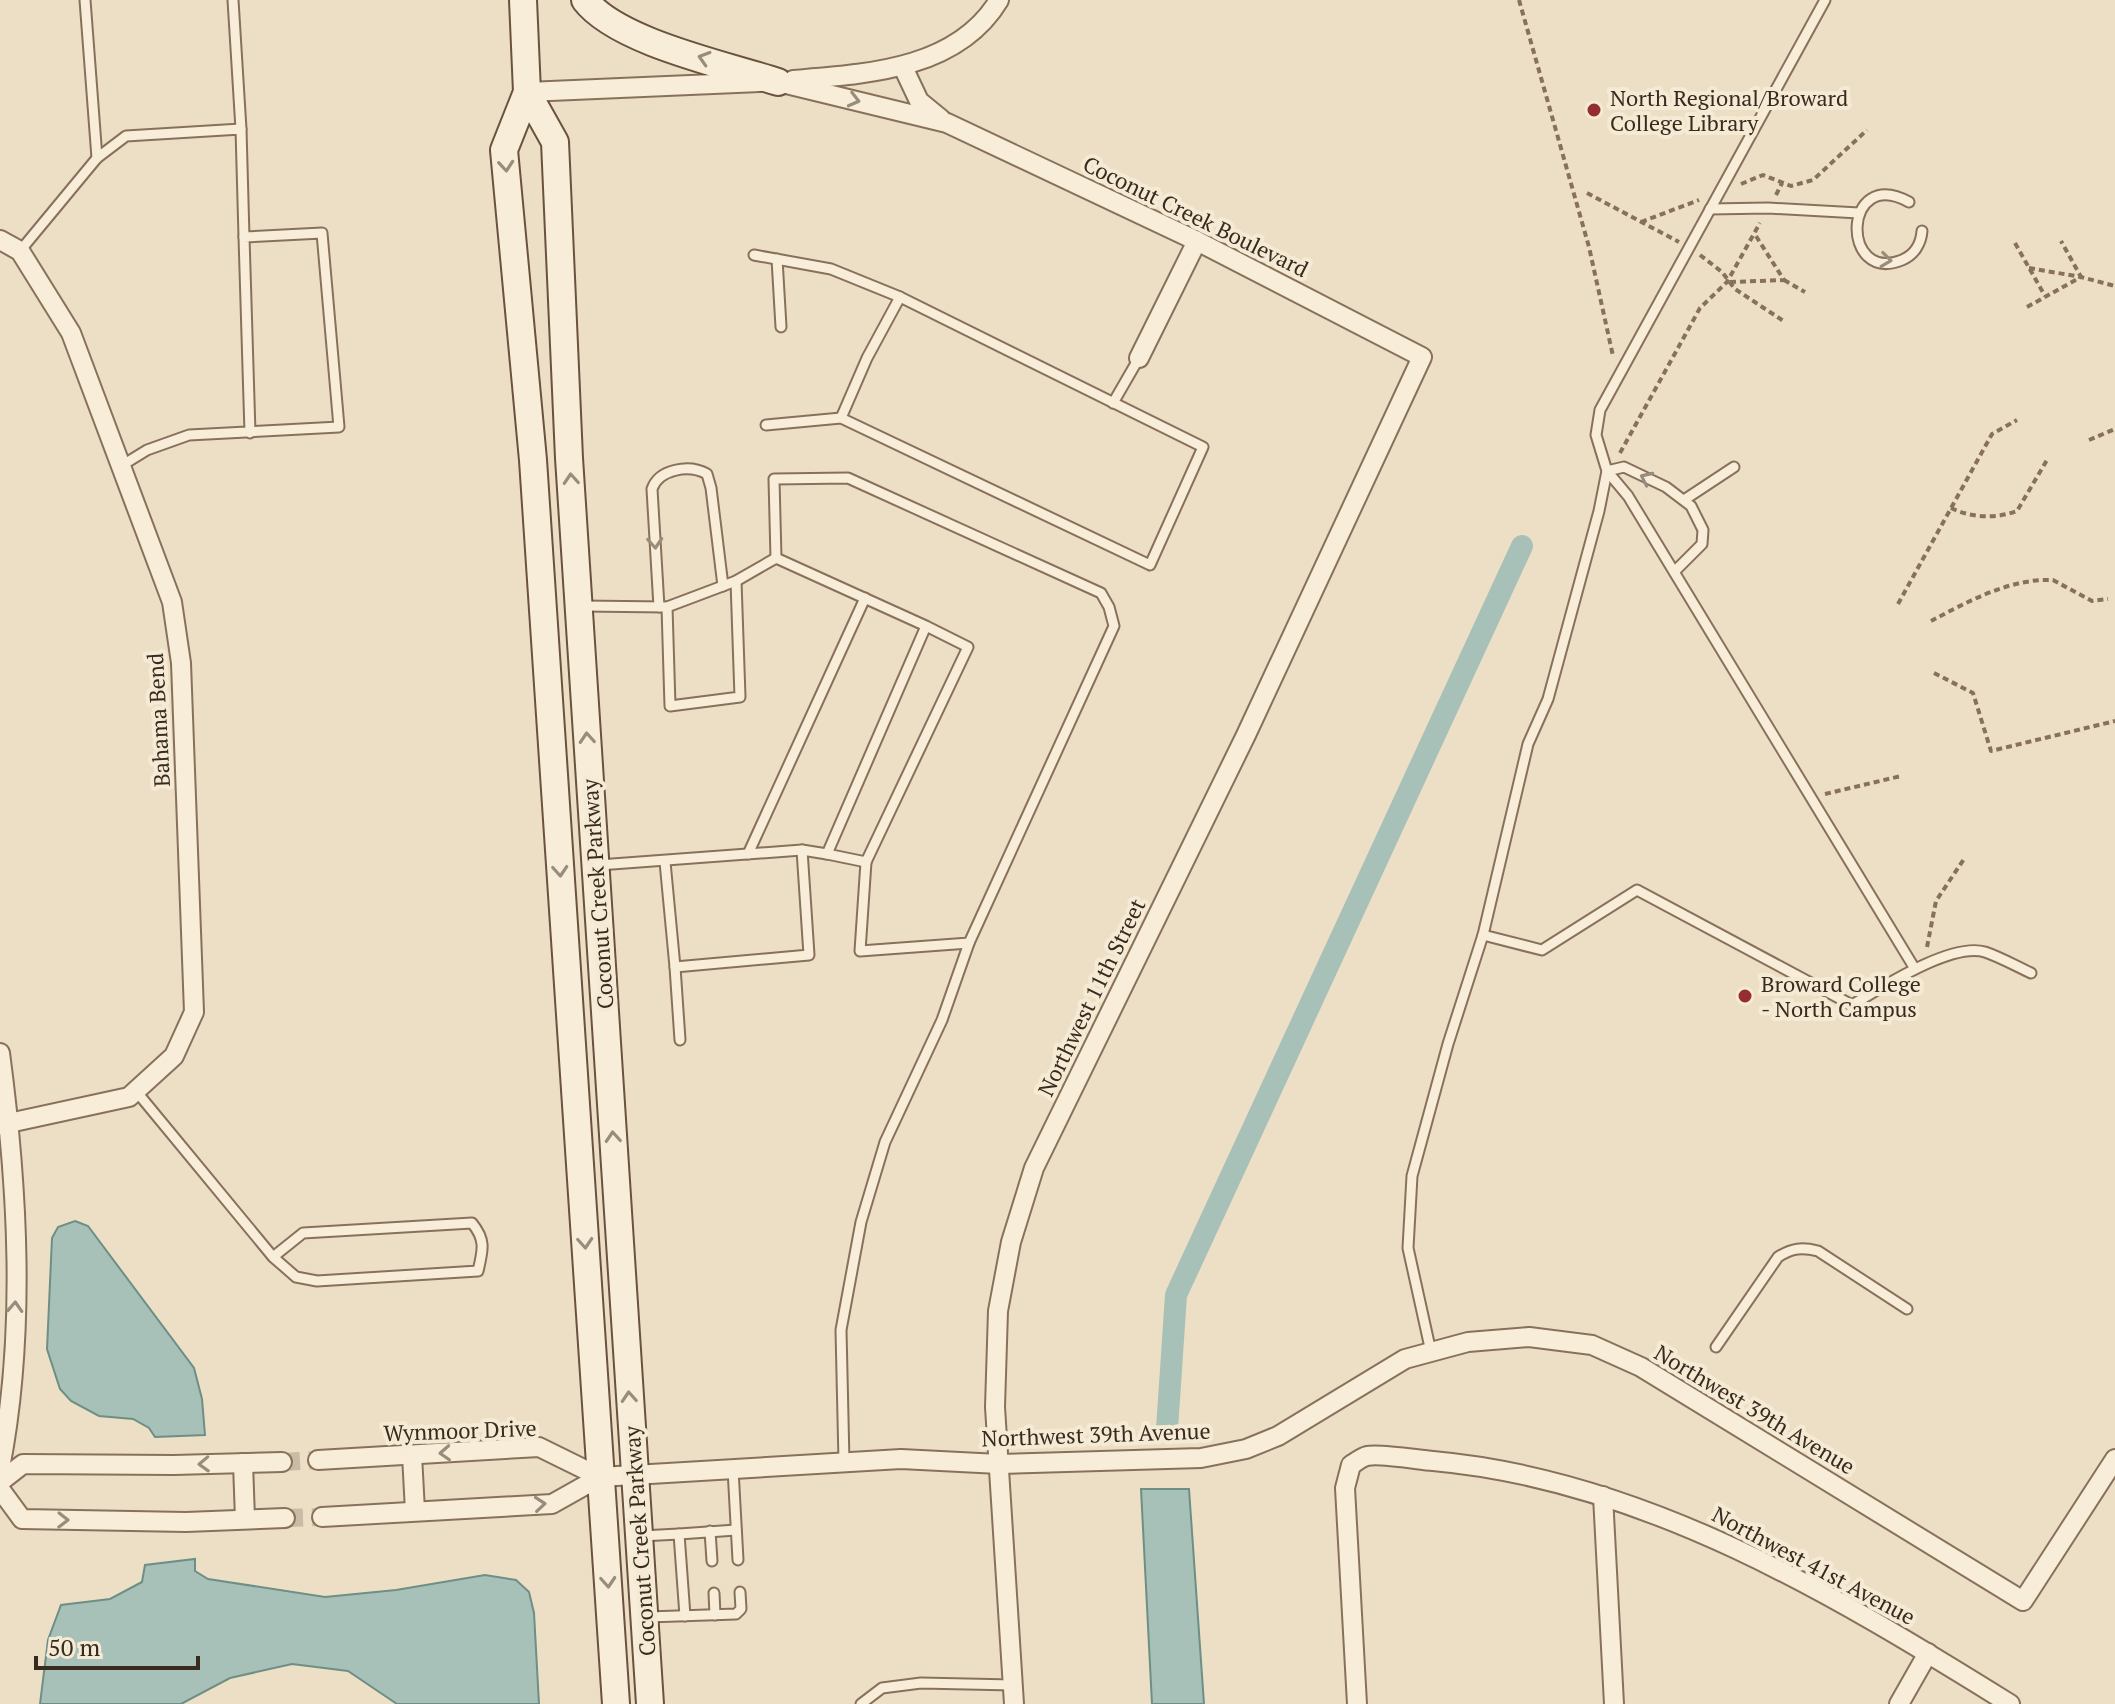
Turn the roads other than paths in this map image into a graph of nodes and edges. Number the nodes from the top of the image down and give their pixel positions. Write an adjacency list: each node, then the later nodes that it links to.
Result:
1 (85, 0): 12 (lane)
2 (233, 0): 11 (lane)
3 (523, 0): 9 (main road, Coconut Creek Parkway)
4 (585, 0): 8 (main road, one-way to 4)
5 (999, 0): 7 (street)
6 (1825, 0): 14 (lane)
7 (903, 67): 8 (street, Coconut Creek Boulevard); 10 (street, Coconut Creek Boulevard)
8 (778, 82): 9 (street, Coconut Creek Boulevard); 10 (street, Coconut Creek Boulevard, one-way to 10)
9 (527, 92): 37 (main road, Coconut Creek Parkway, one-way to 37); 41 (main road, Coconut Creek Parkway, one-way to 9)
10 (947, 123): 19 (street, Coconut Creek Boulevard)
11 (241, 129): 12 (lane); 17 (lane)
12 (97, 158): 20 (lane)
13 (1909, 202): 15 (lane)
14 (1710, 209): 15 (lane); 33 (lane)
15 (1859, 213): 16 (lane, one-way to 16)
16 (1922, 231)
17 (244, 237): 30 (lane); 30 (lane)
18 (0, 240): 20 (street, Bahama Bend)
19 (1197, 241): 25 (street, Coconut Creek Boulevard); 26 (street)
20 (20, 251): 31 (street, Bahama Bend)
21 (754, 255): 22 (lane)
22 (777, 259): 23 (lane); 24 (lane)
23 (900, 297): 27 (lane); 28 (lane)
24 (781, 327)
25 (1422, 357): 69 (street, Northwest 11th Street)
26 (1139, 358): 27 (lane)
27 (1113, 403): 28 (lane)
28 (841, 418): 29 (lane)
29 (766, 425)
30 (250, 433): 31 (lane)
31 (121, 466): 57 (street, Bahama Bend)
32 (1734, 467): 34 (lane)
33 (1607, 471): 34 (lane, one-way to 33); 36 (lane); 50 (lane)
34 (1684, 500): 36 (lane)
35 (776, 558): 38 (lane); 40 (lane); 51 (lane)
36 (1674, 572): 53 (lane)
37 (541, 576): 49 (main road); 73 (main road, Coconut Creek Parkway, one-way to 73)
38 (736, 581): 39 (lane); 42 (lane)
39 (723, 586): 42 (lane); 42 (lane, one-way to 42)
40 (865, 598): 43 (lane); 45 (lane)
41 (579, 606): 42 (lane); 49 (main road, Coconut Creek Parkway, one-way to 41)
42 (663, 607)
43 (926, 626): 46 (lane); 48 (lane)
44 (802, 850): 45 (lane); 46 (lane); 52 (lane)
45 (748, 854): 47 (lane)
46 (827, 854): 48 (lane)
47 (665, 862): 49 (lane); 52 (lane)
48 (866, 862): 51 (lane)
49 (595, 865): 72 (main road, Coconut Creek Parkway, one-way to 49)
50 (1483, 935): 53 (lane); 62 (lane)
51 (969, 943): 67 (lane)
52 (675, 967): 55 (lane)
53 (1919, 967): 54 (lane)
54 (2031, 973)
55 (680, 1040)
56 (0, 1053): 58 (street)
57 (136, 1091): 58 (street, Bahama Bend); 59 (lane)
58 (5, 1124): 70 (street, one-way to 58)
59 (273, 1257): 59 (lane)
60 (1907, 1309): 61 (lane)
61 (1716, 1347)
62 (1431, 1352): 64 (street, Northwest 39th Avenue); 69 (street, Northwest 39th Avenue)
63 (412, 1455): 65 (street, Wynmoor Drive); 73 (street, Wynmoor Drive, one-way to 63); 77 (street)
64 (2115, 1459)
65 (318, 1460)
66 (282, 1462): 68 (street)
67 (844, 1462): 69 (street, Northwest 39th Avenue); 71 (street, Northwest 39th Avenue)
68 (243, 1463): 74 (street, one-way to 74); 80 (street)
69 (999, 1464): 93 (street, Northwest 11th Street)
70 (0, 1468)
71 (733, 1469): 72 (street, Northwest 39th Avenue); 81 (lane)
72 (634, 1475): 73 (street, Northwest 39th Avenue); 84 (main road, Coconut Creek Parkway)
73 (600, 1477): 77 (street, one-way to 73); 94 (main road, Coconut Creek Parkway, one-way to 94)
74 (0, 1482)
75 (0, 1489): 80 (street, one-way to 80)
76 (1603, 1496): 92 (street, Northwest 41st Avenue); 97 (street, Northwest 41st Avenue); 98 (street)
77 (415, 1511): 78 (street)
78 (322, 1517)
79 (285, 1518): 80 (street)
80 (245, 1519)
81 (736, 1530): 82 (lane); 85 (lane)
82 (710, 1531): 83 (lane); 86 (lane)
83 (679, 1534): 84 (lane); 90 (lane)
84 (638, 1537): 91 (main road, Coconut Creek Parkway)
85 (738, 1560)
86 (712, 1561)
87 (740, 1592): 89 (lane)
88 (714, 1593): 89 (lane)
89 (715, 1615): 90 (lane)
90 (685, 1616): 91 (lane)
91 (645, 1617): 95 (main road, Coconut Creek Parkway)
92 (1928, 1653): 99 (street); 100 (street, Northwest 41st Avenue)
93 (1014, 1695): 96 (lane)
94 (616, 1704)
95 (650, 1704)
96 (861, 1704)
97 (1357, 1704)
98 (1614, 1704)
99 (1899, 1704)
100 (2010, 1704)

